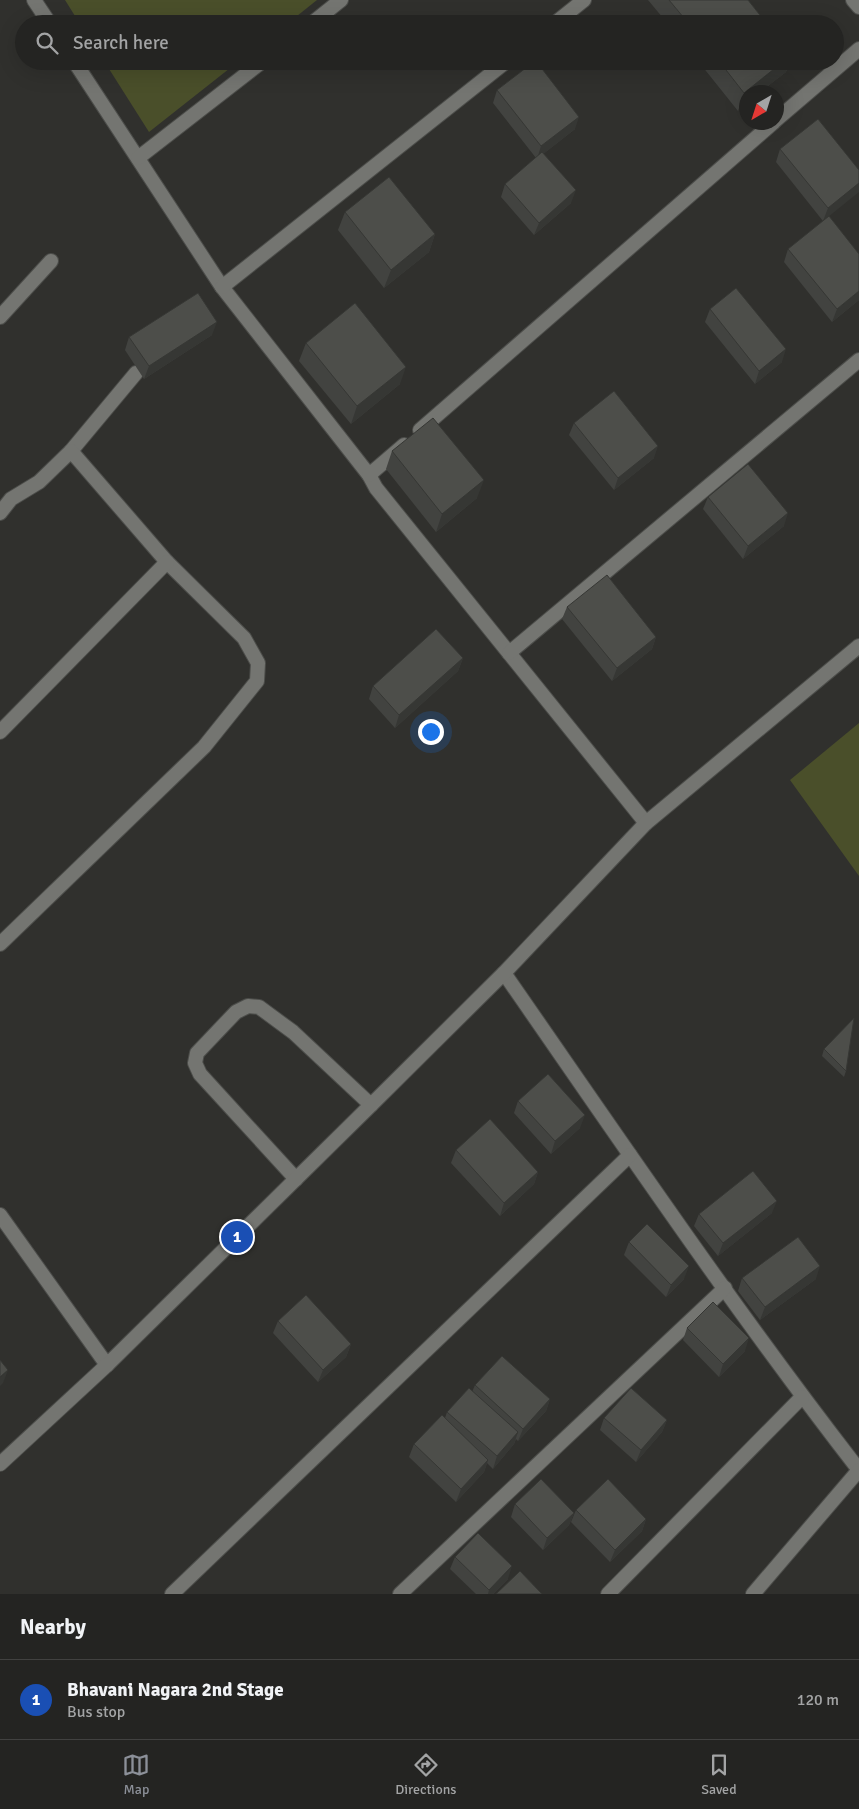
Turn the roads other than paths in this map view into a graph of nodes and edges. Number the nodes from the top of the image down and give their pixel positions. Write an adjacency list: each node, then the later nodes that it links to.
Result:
1 (34, 0): 6 (street)
2 (341, 0): 7 (street)
3 (853, 0): 5 (street)
4 (579, 2): 8 (street)
5 (859, 7)
6 (44, 15)
7 (322, 15)
8 (564, 15)
9 (859, 49): 10 (street)
10 (844, 62)
11 (80, 70): 17 (street)
12 (251, 70): 17 (street)
13 (496, 70): 19 (street)
14 (834, 70): 15 (street)
15 (784, 113)
16 (765, 130): 24 (street)
17 (138, 158): 19 (street)
18 (52, 261): 20 (street)
19 (222, 287): 24 (street)
20 (0, 318)
21 (859, 360): 28 (street)
22 (136, 373): 23 (street)
23 (71, 450): 25 (street); 26 (street)
24 (369, 475): 28 (street)
25 (0, 513)
26 (167, 562): 29 (street); 31 (street)
27 (859, 646): 30 (street)
28 (510, 653): 30 (street)
29 (0, 732)
30 (646, 823): 32 (street)
31 (0, 944)
32 (504, 973): 33 (street); 34 (street)
33 (371, 1105): 35 (street); 35 (street)
34 (630, 1155): 37 (street); 42 (street)
35 (296, 1179): 38 (street)
36 (0, 1215): 38 (street)
37 (725, 1288): 39 (street); 43 (street)
38 (107, 1365): 40 (street)
39 (802, 1397): 41 (street); 44 (street)
40 (0, 1464)
41 (859, 1470): 45 (street)
42 (172, 1594)
43 (400, 1594)
44 (608, 1594)
45 (753, 1594)

